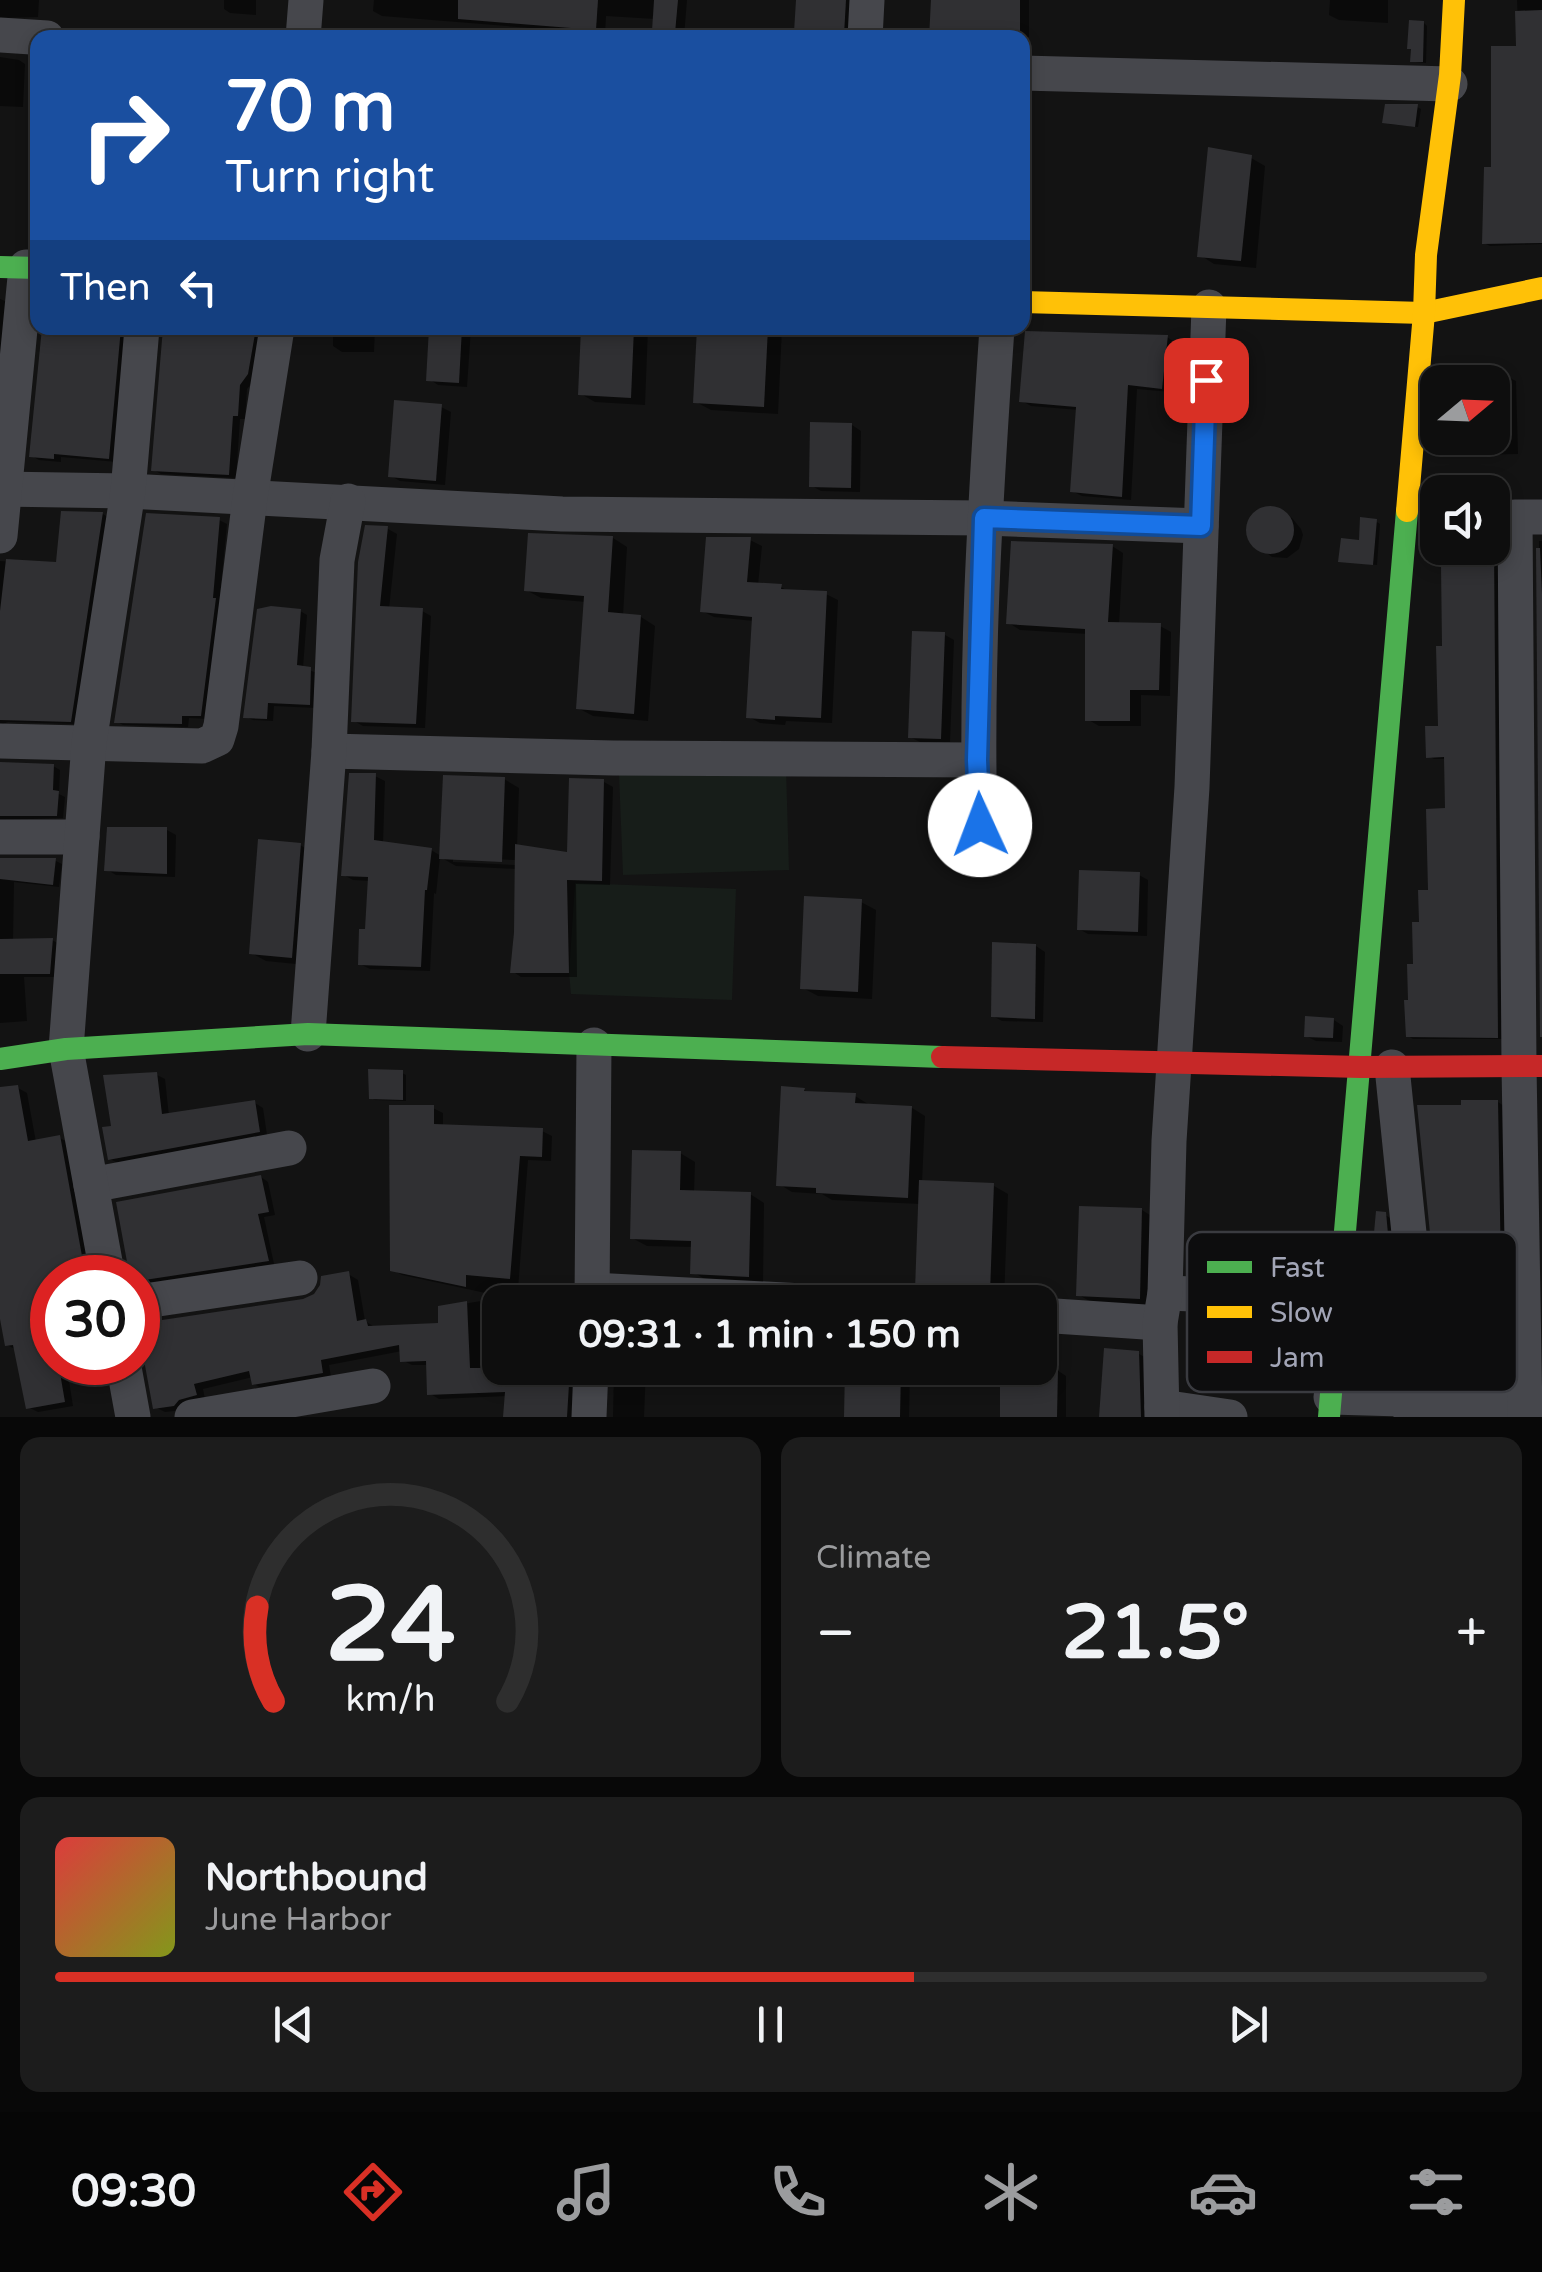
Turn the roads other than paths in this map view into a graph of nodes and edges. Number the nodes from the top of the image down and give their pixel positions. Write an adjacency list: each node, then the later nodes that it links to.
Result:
1 (306, 0): 4 (street)
2 (867, 0): 5 (street)
3 (1454, 0): 9 (street)
4 (304, 30)
5 (866, 30)
6 (0, 35): 7 (street)
7 (30, 37)
8 (1030, 73): 9 (street)
9 (1450, 84): 14 (street)
10 (21, 267): 18 (street)
11 (1542, 288): 14 (street)
12 (1030, 302): 13 (street)
13 (1209, 307): 14 (street); 24 (street)
14 (1424, 312): 39 (street)
15 (141, 335): 19 (street)
16 (276, 335): 20 (street)
17 (997, 335): 22 (street)
18 (2, 489): 19 (street); 25 (street)
19 (128, 491): 20 (street); 27 (street)
20 (250, 498): 21 (street); 27 (street)
21 (348, 501): 22 (street); 28 (street)
22 (984, 518): 24 (street); 29 (street)
23 (1542, 518): 38 (street)
24 (1201, 526): 37 (street)
25 (0, 536)
26 (0, 742): 27 (street)
27 (89, 743): 31 (street)
28 (329, 751): 29 (street); 33 (street)
29 (977, 760): 32 (street)
30 (0, 837): 31 (street)
31 (82, 837): 35 (street)
32 (981, 857)
33 (308, 1034): 34 (street); 35 (street)
34 (594, 1044): 37 (street); 46 (street)
35 (66, 1050): 36 (street); 41 (street)
36 (0, 1059)
37 (1174, 1063): 39 (street); 49 (street)
38 (1530, 1066): 39 (street); 55 (street)
39 (1377, 1067): 42 (street); 43 (street)
40 (289, 1148): 41 (street)
41 (91, 1185): 44 (street)
42 (1351, 1232)
43 (1409, 1232)
44 (104, 1255)
45 (300, 1278): 47 (street)
46 (592, 1285)
47 (160, 1299)
48 (1187, 1307): 49 (street)
49 (1163, 1308): 50 (street); 57 (street)
50 (1057, 1314)
51 (127, 1385): 58 (street)
52 (590, 1385): 60 (street)
53 (373, 1386): 59 (street)
54 (1330, 1407): 56 (street)
55 (1531, 1407): 56 (street)
56 (1410, 1408)
57 (1162, 1412): 61 (street)
58 (133, 1417)
59 (192, 1417)
60 (590, 1417)
61 (1230, 1417)

